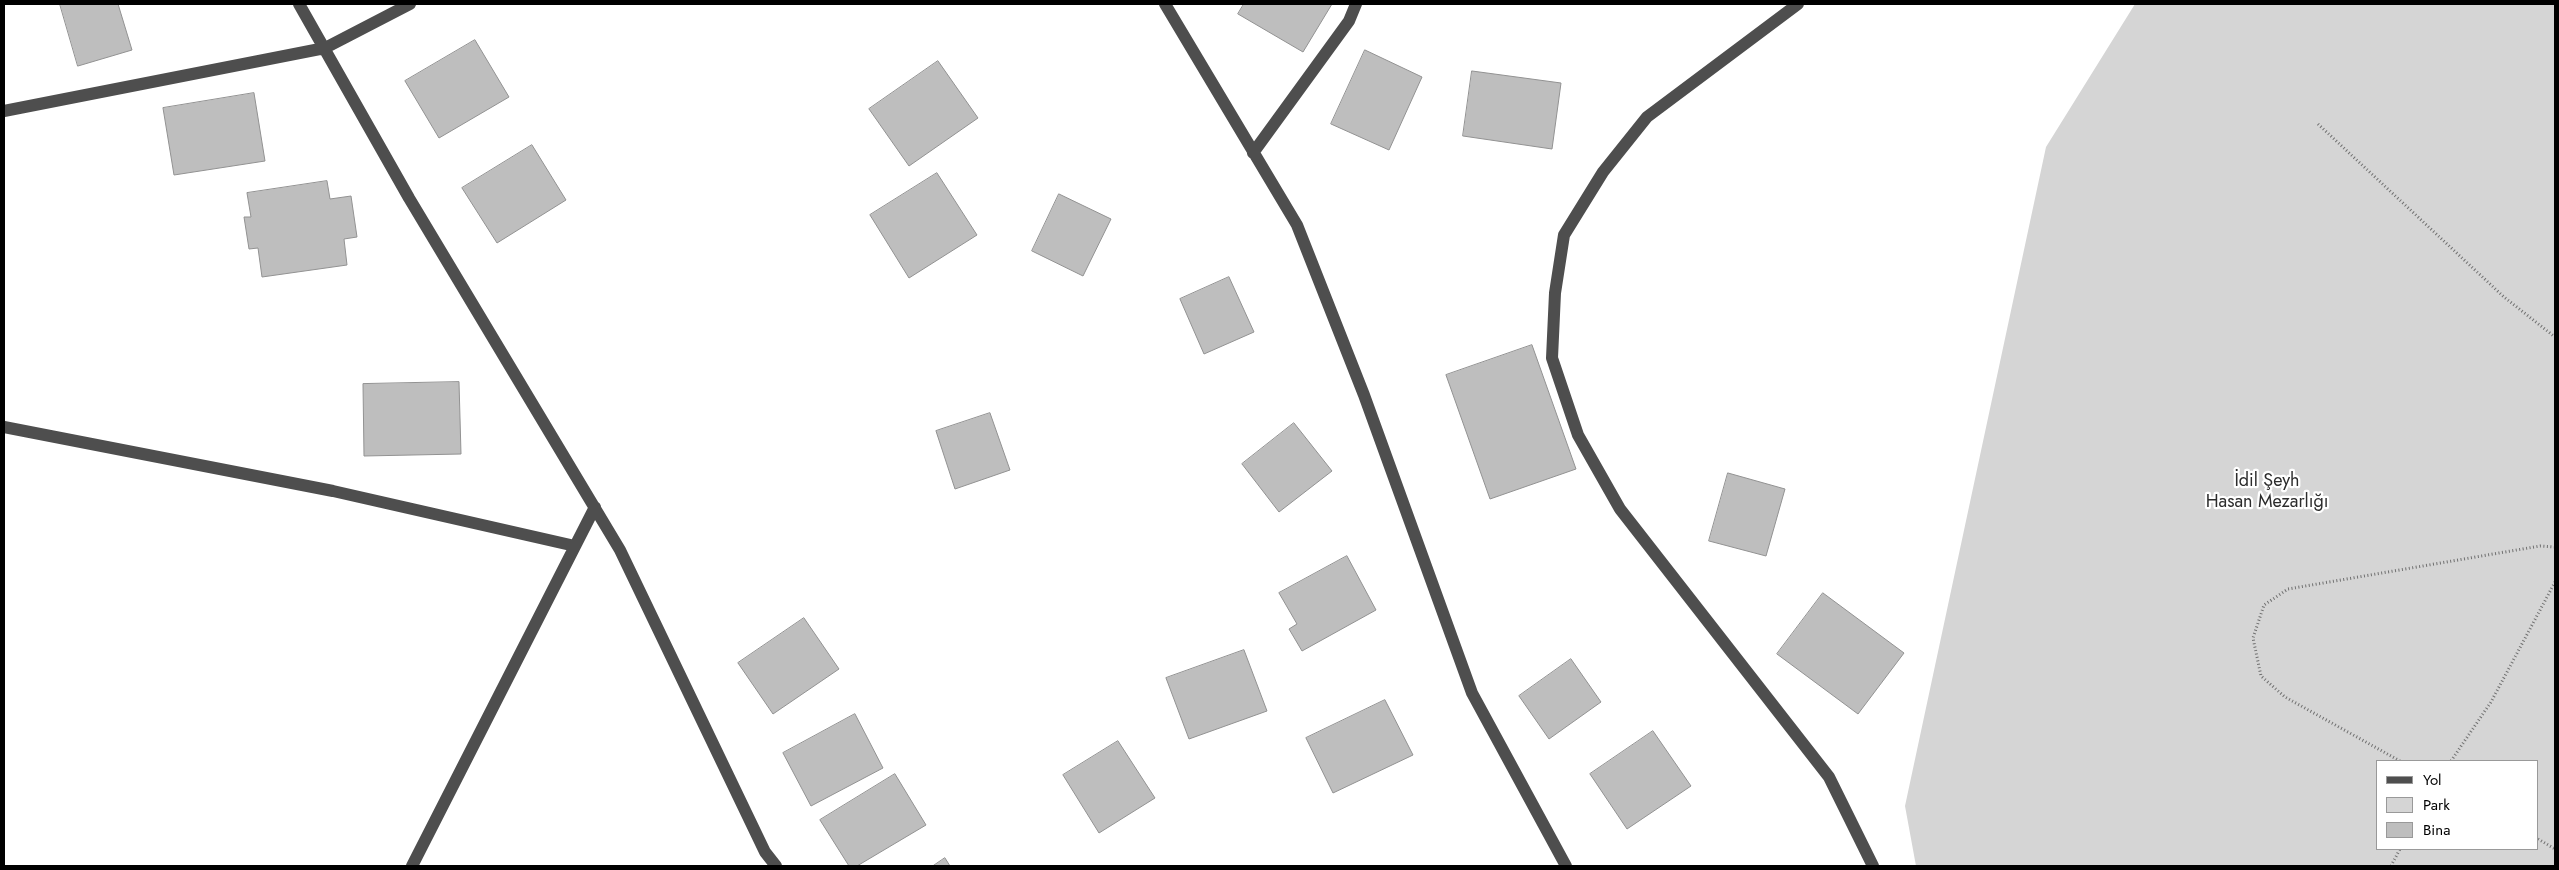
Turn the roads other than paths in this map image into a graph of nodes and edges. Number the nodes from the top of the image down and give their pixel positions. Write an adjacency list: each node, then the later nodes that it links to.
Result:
1 (299, 4): 6 (street)
2 (410, 4): 6 (street)
3 (1165, 4): 8 (street)
4 (1356, 4): 8 (street)
5 (1798, 4): 15 (street)
6 (325, 48): 7 (street); 10 (street)
7 (4, 110)
8 (1253, 152): 14 (street)
9 (4, 427): 11 (street)
10 (595, 507): 11 (street); 13 (street)
11 (575, 546): 12 (street)
12 (412, 866)
13 (776, 866)
14 (1566, 866)
15 (1873, 866)

